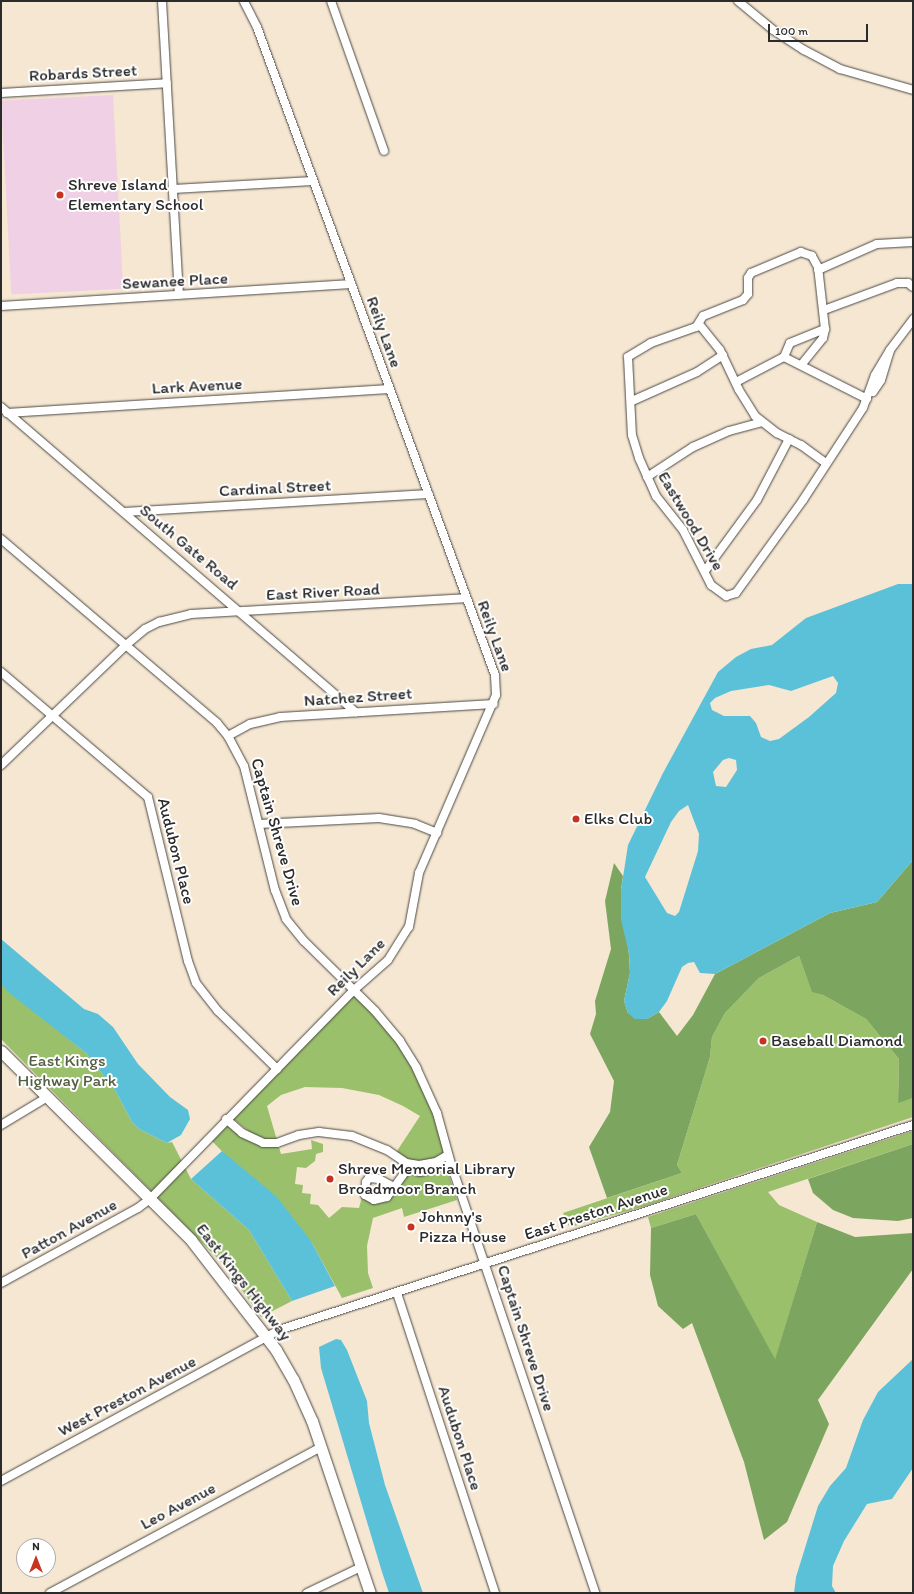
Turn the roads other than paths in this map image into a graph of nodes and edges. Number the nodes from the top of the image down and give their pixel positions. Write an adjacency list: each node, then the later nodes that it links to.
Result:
1 (162, 1): 5 (street)
2 (244, 1): 9 (street, Reily Lane)
3 (331, 1): 8 (street)
4 (738, 1): 6 (street)
5 (167, 83): 7 (street, Robards Street); 10 (street)
6 (913, 90)
7 (1, 93)
8 (384, 151)
9 (313, 181): 10 (street); 13 (street, Reily Lane)
10 (173, 189): 15 (street)
11 (913, 242): 12 (street)
12 (818, 270): 17 (street, Eastwood Drive); 19 (street, Eastwood Drive)
13 (351, 284): 15 (street, Sewanee Place); 25 (street, Reily Lane)
14 (913, 287): 17 (street)
15 (179, 295): 16 (street, Sewanee Place)
16 (1, 306)
17 (824, 310): 20 (street, Eastwood Drive)
18 (913, 319): 26 (street, Eastwood Drive)
19 (699, 324): 21 (street); 27 (street, Eastwood Drive)
20 (825, 329): 22 (street); 23 (street)
21 (723, 355): 24 (street); 27 (street)
22 (784, 357): 23 (street); 24 (street)
23 (802, 364): 26 (street)
24 (736, 382): 29 (street)
25 (389, 389): 28 (street, Lark Avenue); 33 (street, Reily Lane)
26 (867, 399): 31 (street, Eastwood Drive)
27 (632, 401): 32 (street, Eastwood Drive)
28 (4, 410): 34 (street, South Gate Road)
29 (762, 422): 30 (street); 32 (street)
30 (789, 439): 31 (street); 36 (street)
31 (826, 463): 36 (street, Eastwood Drive)
32 (647, 477): 36 (street, Eastwood Drive)
33 (428, 494): 34 (street, Cardinal Street); 37 (street, Reily Lane)
34 (124, 512): 38 (street, South Gate Road)
35 (1, 540): 39 (street, Captain Shreve Drive)
36 (705, 571)
37 (465, 598): 38 (street, East River Road); 41 (street, Reily Lane)
38 (242, 612): 39 (street, East River Road); 42 (street, South Gate Road)
39 (126, 645): 43 (street, East River Road); 44 (street, Captain Shreve Drive)
40 (1, 672): 43 (street, Audubon Place)
41 (494, 704): 42 (street, Natchez Street); 47 (street, Reily Lane)
42 (356, 712): 44 (street, Natchez Street)
43 (53, 716): 45 (street, East River Road); 50 (street, Audubon Place)
44 (228, 736): 46 (street, Captain Shreve Drive)
45 (1, 765)
46 (259, 824): 47 (street); 48 (street, Captain Shreve Drive)
47 (437, 833): 48 (street, Reily Lane)
48 (354, 990): 50 (street, Reily Lane); 55 (street, Captain Shreve Drive)
49 (1, 1051): 51 (main road, East Kings Highway)
50 (277, 1069): 52 (street, Reily Lane)
51 (46, 1098): 54 (street); 59 (main road, East Kings Highway)
52 (228, 1117): 57 (street); 59 (street, Reily Lane)
53 (913, 1125): 60 (street, East Preston Avenue)
54 (1, 1126)
55 (448, 1155): 56 (street, Captain Shreve Drive); 57 (street)
56 (451, 1164): 57 (street); 60 (street, Captain Shreve Drive)
57 (408, 1165): 58 (street)
58 (394, 1187)
59 (150, 1199): 61 (street, Patton Avenue); 63 (main road, East Kings Highway)
60 (486, 1263): 62 (street, East Preston Avenue); 71 (street, Captain Shreve Drive)
61 (1, 1283)
62 (396, 1293): 63 (street, East Preston Avenue); 70 (street, Audubon Place)
63 (266, 1336): 64 (main road, East Kings Highway); 65 (street, West Preston Avenue)
64 (321, 1447): 66 (main road, East Kings Highway); 67 (street, Leo Avenue)
65 (1, 1481)
66 (361, 1567): 68 (street); 69 (main road, East Kings Highway)
67 (50, 1593)
68 (307, 1593)
69 (370, 1593)
70 (495, 1593)
71 (595, 1593)

